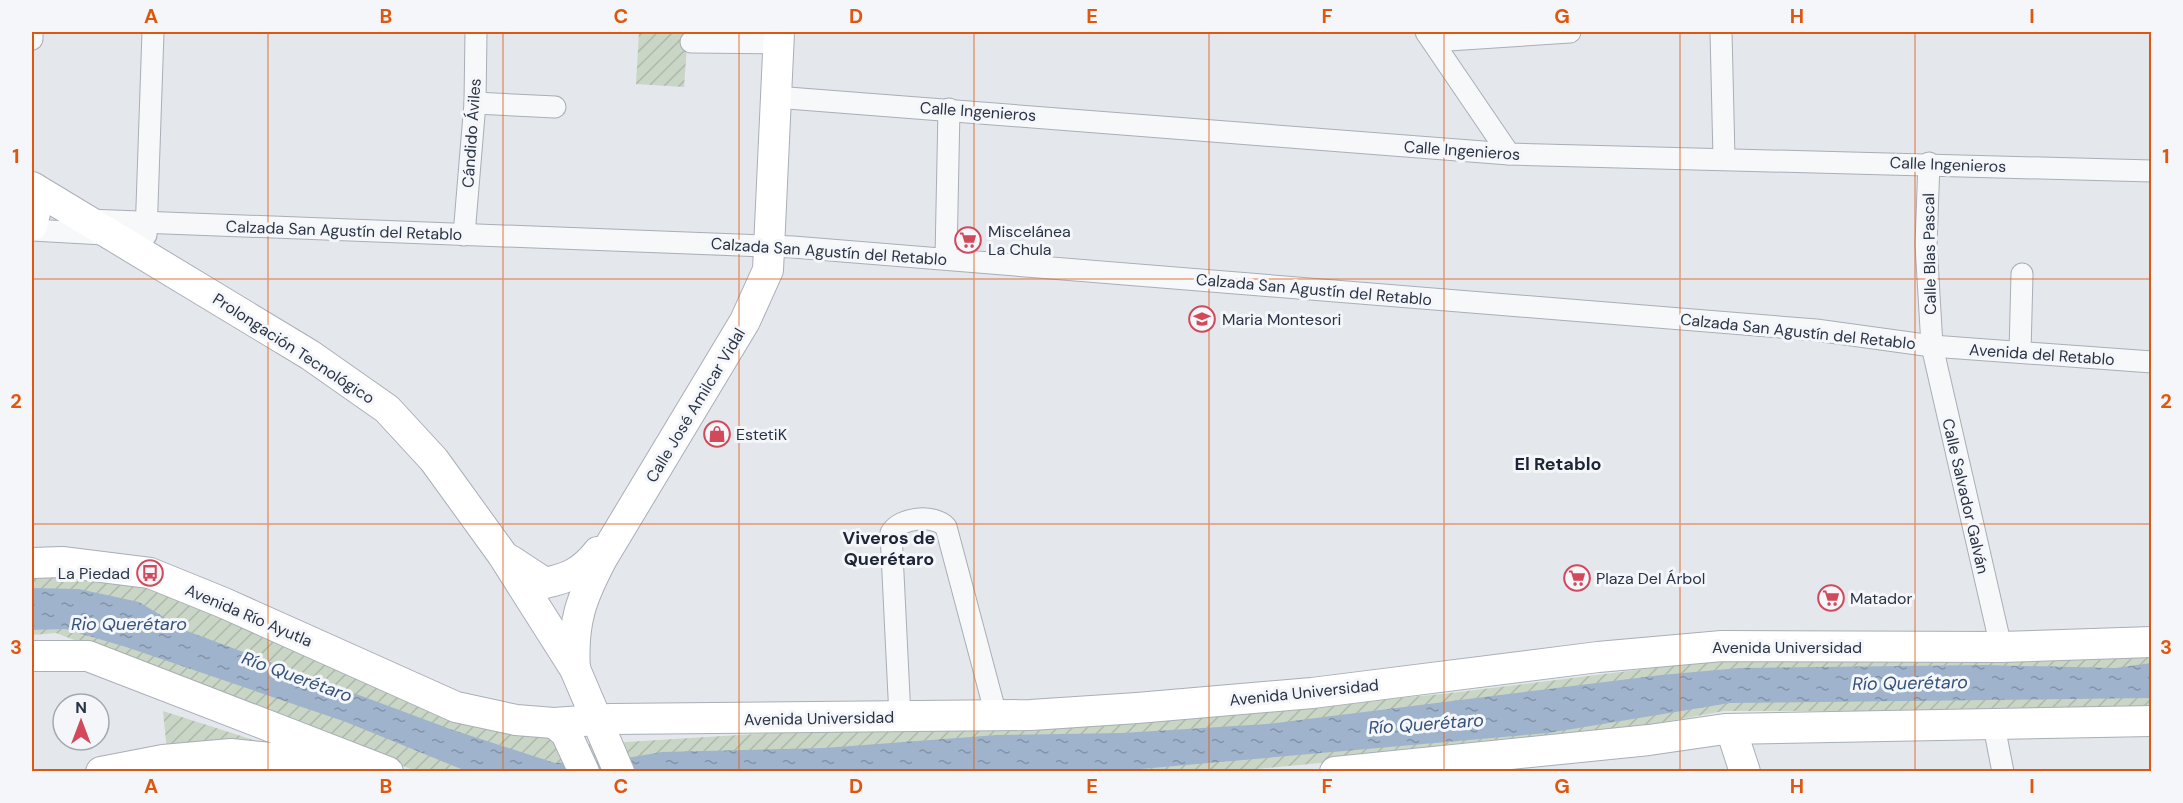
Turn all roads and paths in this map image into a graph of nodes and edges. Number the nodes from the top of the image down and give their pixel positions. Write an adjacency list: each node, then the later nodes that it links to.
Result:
1 (32, 32): 8 (street)
2 (153, 32): 19 (street)
3 (477, 32): 11 (street, Cándido Áviles)
4 (1570, 32): 6 (street)
5 (1721, 32): 15 (street)
6 (1430, 36): 14 (street)
7 (779, 37): 9 (street); 10 (main road, Calle José Amilcar Vidal)
8 (32, 39)
9 (691, 42)
10 (775, 97): 13 (street, Calle Ingenieros); 24 (main road, Calle José Amilcar Vidal)
11 (475, 103): 12 (street); 23 (street, Cándido Áviles)
12 (555, 107)
13 (949, 109): 14 (street, Calle Ingenieros); 26 (street)
14 (1509, 154): 15 (street, Calle Ingenieros)
15 (1724, 159): 16 (street, Calle Ingenieros)
16 (1929, 163): 17 (street, Calle Ingenieros); 28 (street, Calle Blas Pascal)
17 (2151, 171)
18 (33, 188): 20 (main road); 21 (main road, Prolongación Tecnológico)
19 (147, 222): 21 (street, Calzada San Agustín del Retablo); 23 (street, Calzada San Agustín del Retablo); 25 (street)
20 (32, 225)
21 (96, 227): 22 (street, Calzada San Agustín del Retablo); 25 (main road, Prolongación Tecnológico)
22 (32, 230)
23 (464, 235): 24 (street, Calzada San Agustín del Retablo)
24 (768, 246): 26 (street, Calzada San Agustín del Retablo); 31 (main road, Calle José Amilcar Vidal)
25 (145, 253): 32 (main road, Prolongación Tecnológico)
26 (946, 258): 28 (street, Calzada San Agustín del Retablo)
27 (2022, 274): 29 (street)
28 (1932, 346): 29 (street, Avenida del Retablo); 35 (street, Calle Salvador Galván)
29 (2020, 352): 30 (street, Avenida del Retablo)
30 (2151, 362)
31 (603, 551): 32 (main road); 37 (main road, Calle José Amilcar Vidal); 44 (main road, Calle José Amilcar Vidal)
32 (502, 554): 37 (main road, Prolongación Tecnológico)
33 (32, 563): 38 (main road, Avenida Río Ayutla)
34 (2151, 642): 35 (main road, Avenida Universidad)
35 (2001, 647): 39 (main road, Avenida Universidad)
36 (32, 656): 48 (main road)
37 (575, 669): 44 (main road, Prolongación Tecnológico)
38 (456, 707): 42 (main road, Avenida Universidad)
39 (996, 715): 40 (main road, Avenida Universidad); 40 (street)
40 (900, 717): 44 (main road, Avenida Universidad)
41 (2151, 721): 43 (main road)
42 (554, 723): 44 (main road, Avenida Universidad); 46 (main road)
43 (1994, 726): 45 (main road); 53 (street)
44 (608, 729): 49 (main road); 50 (main road)
45 (1731, 729): 51 (main road); 52 (main road)
46 (580, 763)
47 (101, 771): 48 (main road)
48 (388, 771)
49 (619, 771)
50 (636, 771)
51 (1335, 771)
52 (1745, 771)
53 (2003, 771)

